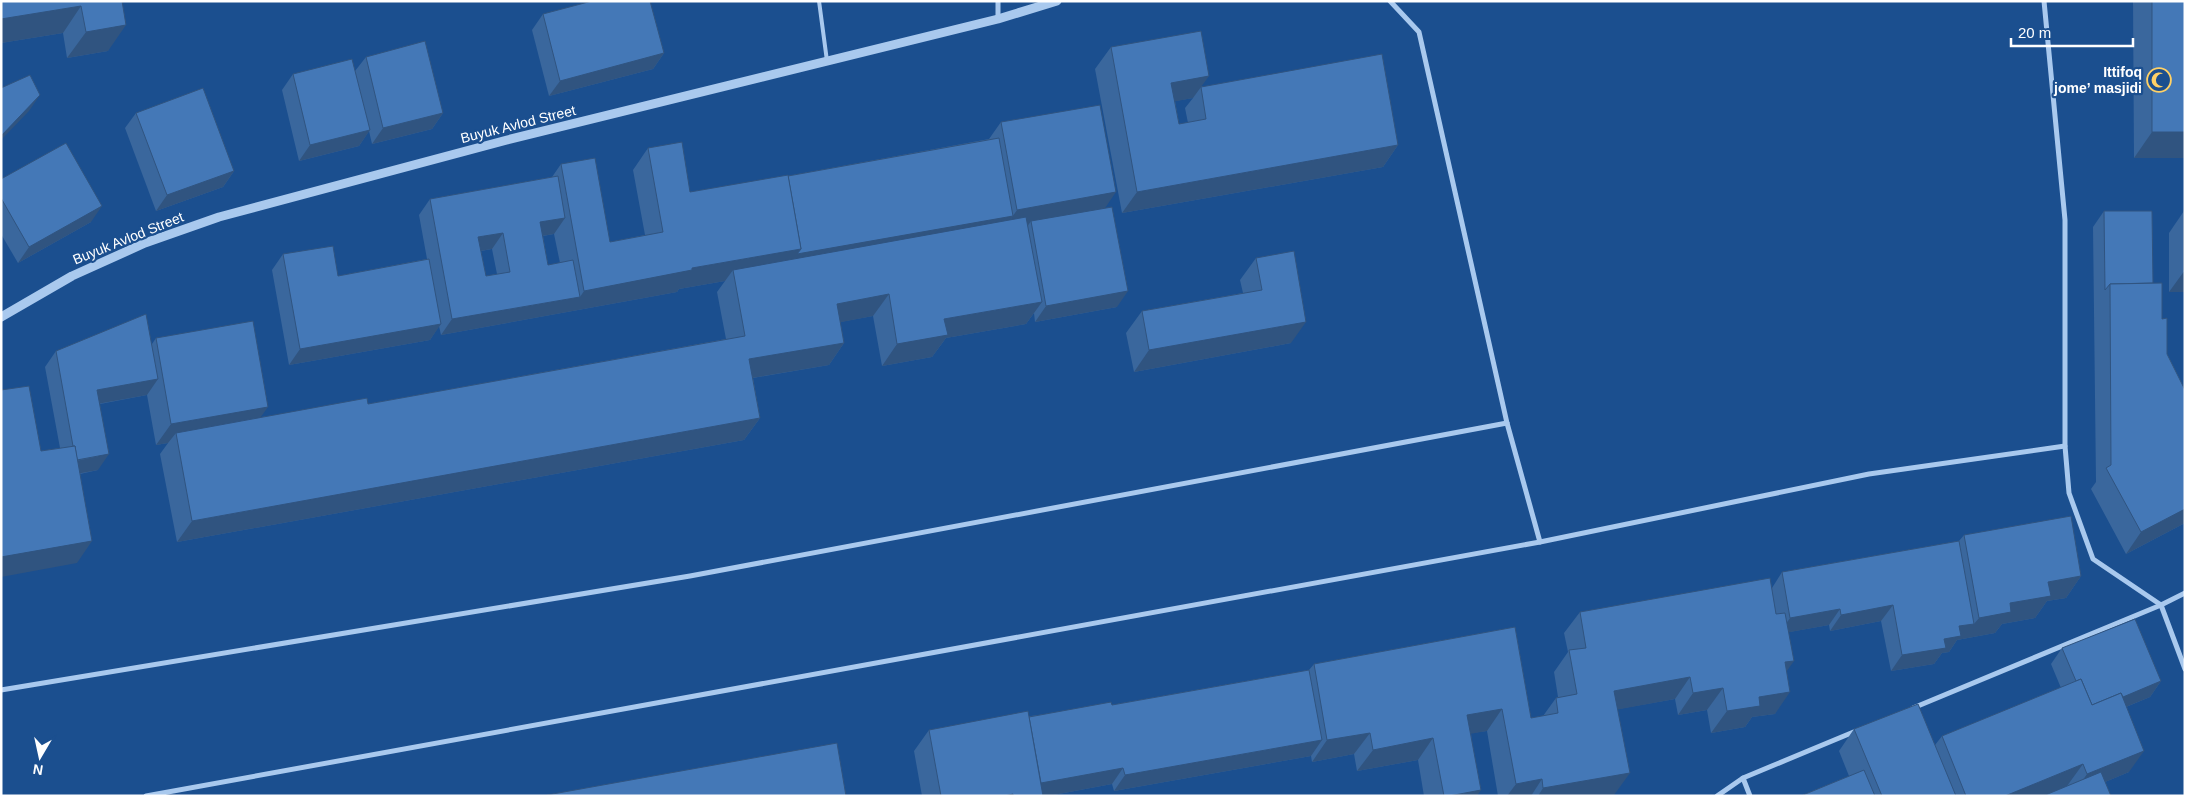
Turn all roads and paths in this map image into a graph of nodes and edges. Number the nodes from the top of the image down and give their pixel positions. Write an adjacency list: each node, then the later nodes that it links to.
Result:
1 (819, 1): 7 (lane)
2 (998, 1): 6 (street)
3 (1057, 1): 6 (street, Buyuk Avlod Street)
4 (1390, 1): 9 (street)
5 (2044, 1): 10 (street)
6 (998, 19): 7 (street, Buyuk Avlod Street)
7 (827, 61): 8 (street, Buyuk Avlod Street)
8 (1, 316)
9 (1507, 423): 11 (street); 15 (street)
10 (2065, 446): 11 (street); 13 (street)
11 (1540, 542): 19 (street)
12 (2185, 593): 13 (street)
13 (2161, 605): 14 (street); 16 (street)
14 (2185, 670)
15 (1, 690)
16 (1907, 710)
17 (1861, 729): 18 (street)
18 (1743, 778): 20 (street); 21 (street)
19 (146, 796)
20 (1716, 796)
21 (1750, 796)

